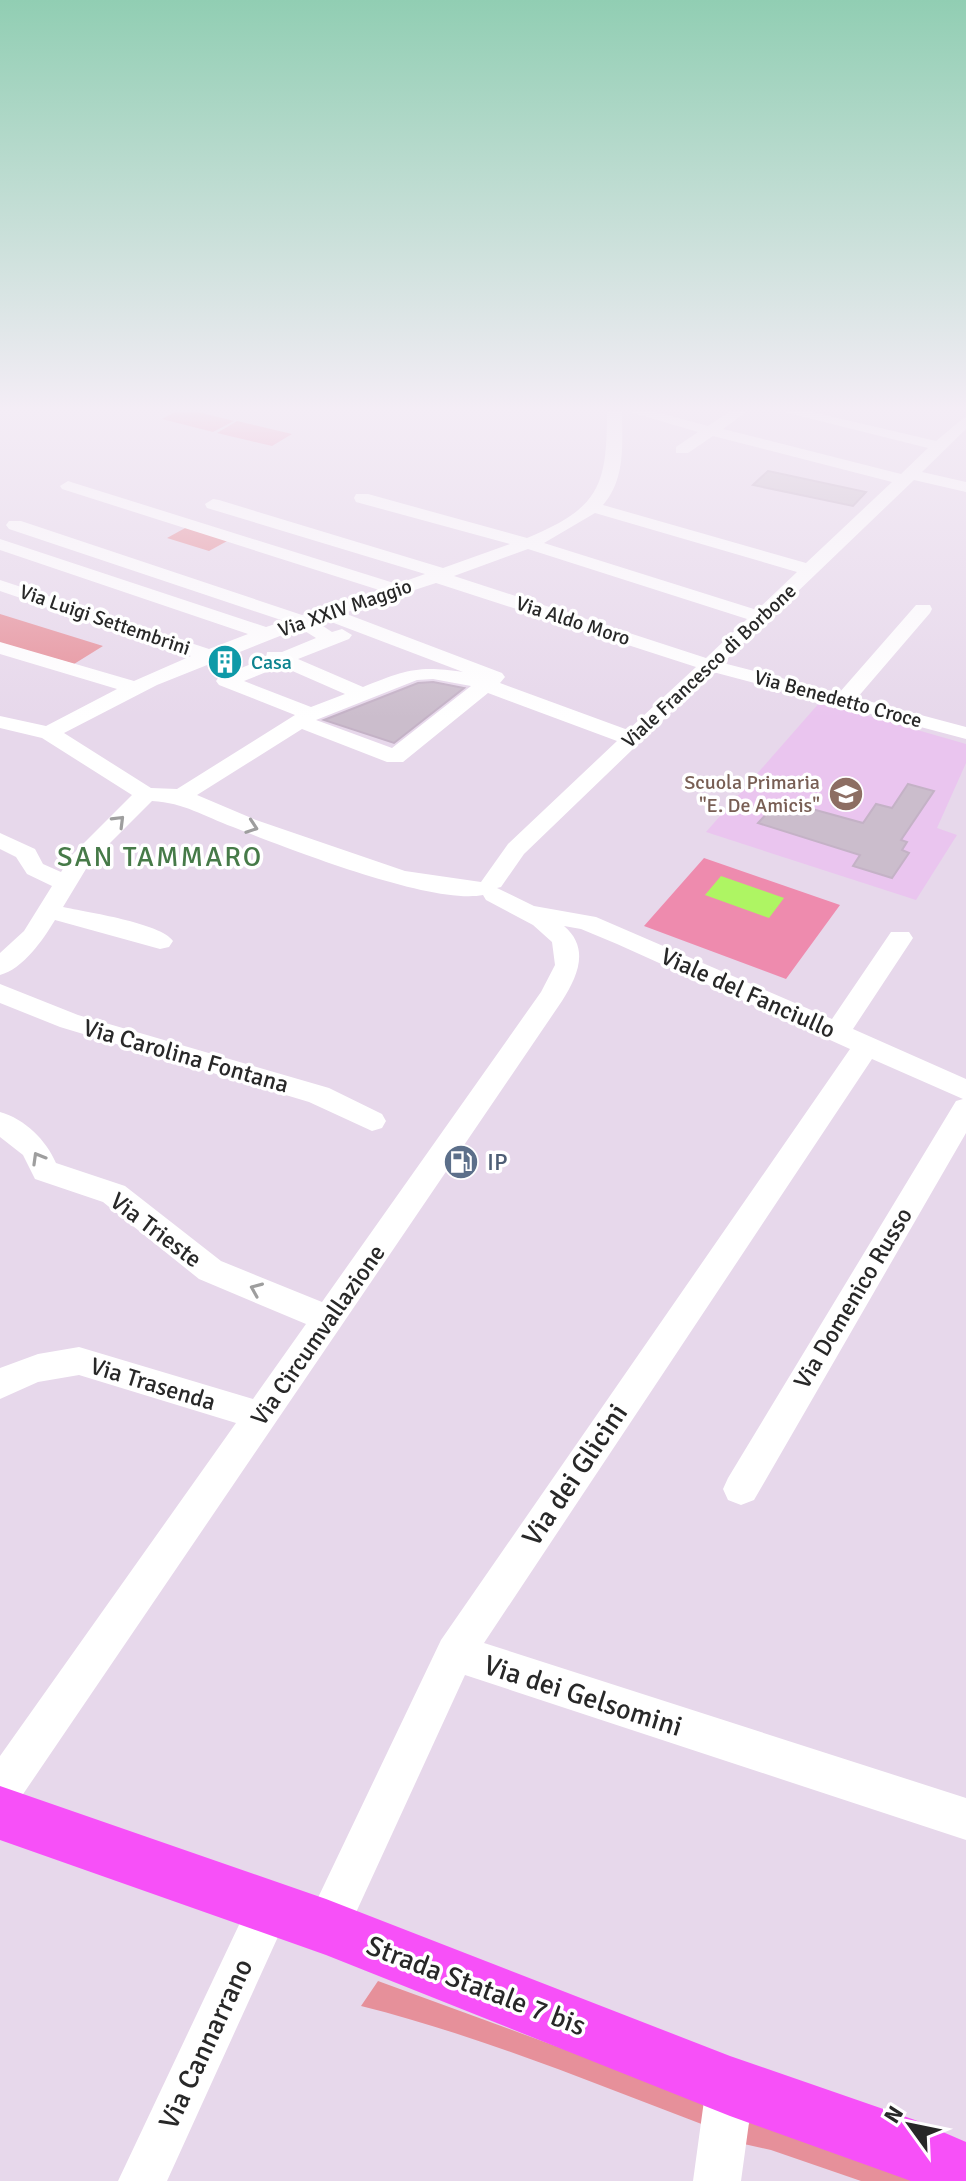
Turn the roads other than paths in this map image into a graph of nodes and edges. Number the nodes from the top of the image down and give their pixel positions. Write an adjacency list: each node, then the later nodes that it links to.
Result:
1 (156, 514): 13 (street)
2 (244, 514): 11 (street, Via Aldo Moro)
3 (420, 514): 8 (street)
4 (582, 514): 8 (street, Via XXIV Maggio)
5 (615, 514): 10 (street)
6 (869, 514): 10 (street, Viale Francesco di Borbone)
7 (15, 525): 17 (street)
8 (526, 543): 11 (street, Via XXIV Maggio); 16 (street)
9 (0, 544): 19 (street)
10 (810, 570): 16 (street, Viale Francesco di Borbone)
11 (441, 575): 13 (street, Via XXIV Maggio); 25 (street, Via Aldo Moro)
12 (0, 585): 23 (street, Via Luigi Settembrini)
13 (398, 590): 15 (street, Via XXIV Maggio)
14 (923, 609): 29 (street)
15 (326, 613): 17 (street, Via XXIV Maggio); 18 (street)
16 (761, 617): 25 (street, Viale Francesco di Borbone)
17 (302, 621): 19 (street, Via XXIV Maggio); 20 (street)
18 (361, 627): 20 (street); 26 (street)
19 (267, 634): 21 (street, Via XXIV Maggio)
20 (330, 639): 24 (street)
21 (244, 643): 23 (street, Via XXIV Maggio); 24 (street)
22 (0, 648): 27 (street)
23 (211, 656): 27 (street, Via XXIV Maggio)
24 (281, 659): 28 (street); 30 (street)
25 (709, 665): 29 (street, Via Benedetto Croce); 34 (street, Viale Francesco di Borbone)
26 (485, 685): 28 (street); 30 (street); 34 (street)
27 (134, 687): 32 (street, Via XXIV Maggio)
28 (361, 693): 30 (street)
29 (844, 700): 33 (street, Via Benedetto Croce)
30 (306, 717): 36 (street)
31 (0, 722): 32 (street)
32 (49, 733): 35 (street)
33 (966, 733)
34 (632, 739): 39 (street, Viale Francesco di Borbone)
35 (146, 794): 36 (street); 38 (street, one-way to 35)
36 (181, 796): 39 (street, one-way to 39)
37 (0, 840): 38 (street)
38 (65, 883): 40 (street)
39 (489, 889): 41 (street, Via Circumvallazione)
40 (48, 911): 43 (street); 44 (street)
41 (526, 912): 46 (street, Viale del Fanciullo); 51 (street, Via Circumvallazione)
42 (900, 938): 46 (street, Via dei Glicini)
43 (160, 941)
44 (0, 967)
45 (0, 993): 49 (street, Via Carolina Fontana)
46 (852, 1039): 47 (street, Viale del Fanciullo); 55 (street, Via dei Glicini)
47 (966, 1090)
48 (966, 1108): 54 (street, Via Domenico Russo)
49 (372, 1121)
50 (0, 1122): 51 (street, Via Trieste, one-way to 50)
51 (328, 1319): 53 (street, Via Circumvallazione)
52 (0, 1385): 53 (street, Via Trasenda)
53 (261, 1416): 56 (street, Via Circumvallazione)
54 (741, 1489)
55 (455, 1653): 58 (street, Via dei Gelsomini); 60 (street, Via dei Glicini)
56 (0, 1791)
57 (0, 1813): 59 (main road, Strada Statale 7 bis)
58 (966, 1819)
59 (270, 1906): 60 (main road, Strada Statale 7 bis); 63 (street, Via Cannarrano)
60 (326, 1927): 61 (main road, Strada Statale 7 bis)
61 (730, 2086): 62 (main road, Strada Statale 7 bis); 64 (street)
62 (960, 2173)
63 (142, 2181)
64 (717, 2181)

